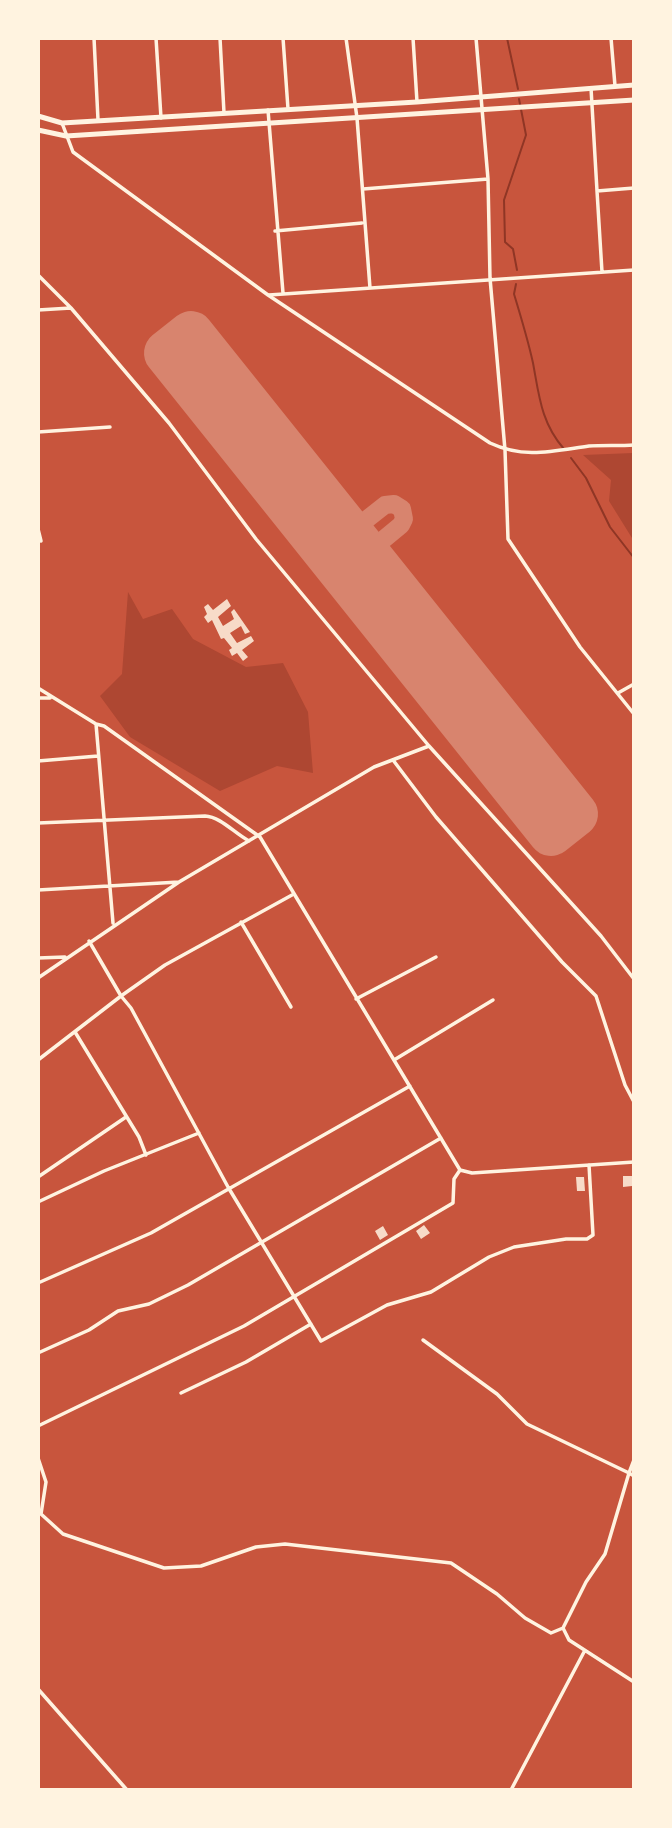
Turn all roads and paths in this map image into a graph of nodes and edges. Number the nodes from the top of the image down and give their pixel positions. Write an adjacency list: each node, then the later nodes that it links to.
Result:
1 (93, 38): 24 (street)
2 (156, 38): 22 (street)
3 (220, 38): 20 (street)
4 (283, 38): 17 (street)
5 (346, 38): 16 (street)
6 (413, 38): 14 (street)
7 (477, 38): 12 (street)
8 (611, 38): 10 (street)
9 (634, 85): 10 (main road)
10 (615, 86): 11 (main road)
11 (592, 88): 12 (main road); 15 (street)
12 (481, 97): 14 (main road); 19 (street)
13 (634, 100): 15 (main road)
14 (417, 102): 16 (main road)
15 (593, 103): 19 (main road); 32 (street)
16 (354, 105): 17 (main road); 23 (street)
17 (288, 109): 18 (main road)
18 (268, 110): 20 (main road); 26 (street)
19 (482, 110): 23 (main road); 29 (street)
20 (224, 113): 22 (main road)
21 (38, 116): 25 (main road)
22 (161, 118): 24 (main road)
23 (356, 118): 26 (main road); 31 (street)
24 (98, 121): 25 (main road)
25 (62, 123): 28 (street)
26 (269, 123): 28 (main road); 34 (street)
27 (38, 130): 28 (main road)
28 (66, 136): 41 (street)
29 (488, 179): 31 (street); 38 (street)
30 (634, 188): 32 (street)
31 (363, 189): 33 (street)
32 (597, 191): 36 (street)
33 (362, 223): 34 (street); 39 (street)
34 (275, 231): 40 (street)
35 (634, 270): 36 (street)
36 (602, 272): 38 (street)
37 (38, 275): 42 (street)
38 (490, 278): 39 (street); 47 (street)
39 (370, 288): 40 (street)
40 (283, 294): 41 (street)
41 (268, 295): 47 (street)
42 (71, 308): 43 (street); 57 (street)
43 (38, 310)
44 (110, 427): 45 (street)
45 (38, 432)
46 (634, 445): 47 (street)
47 (505, 450): 52 (street)
48 (38, 529): 49 (street)
49 (41, 541)
50 (634, 684): 52 (street)
51 (38, 688): 54 (street)
52 (618, 693): 55 (street)
53 (38, 698): 54 (street)
54 (52, 698): 56 (street)
55 (634, 714)
56 (96, 724): 58 (street); 63 (street)
57 (429, 746): 59 (street); 76 (street)
58 (99, 756): 60 (street); 61 (street)
59 (393, 760): 63 (street); 85 (street)
60 (38, 761)
61 (106, 819): 62 (street); 64 (street); 66 (street)
62 (38, 823)
63 (260, 837): 64 (street); 68 (street)
64 (250, 842): 65 (street)
65 (179, 881): 66 (street); 70 (street)
66 (110, 884): 67 (street); 70 (street)
67 (38, 890)
68 (292, 895): 69 (street); 78 (street)
69 (241, 922): 77 (street); 80 (street)
70 (113, 924): 71 (street)
71 (89, 941): 72 (street); 77 (street)
72 (67, 956): 74 (street); 75 (street)
73 (436, 957): 78 (street)
74 (38, 958)
75 (38, 978)
76 (634, 979)
77 (121, 996): 81 (street); 87 (street)
78 (356, 999): 83 (street)
79 (493, 1000): 83 (street)
80 (291, 1007)
81 (75, 1032): 82 (street); 86 (street)
82 (38, 1060)
83 (394, 1060): 84 (street)
84 (410, 1086): 88 (street); 94 (street)
85 (634, 1102)
86 (126, 1117): 89 (street); 93 (street)
87 (199, 1133): 89 (street); 94 (street)
88 (441, 1138): 92 (street); 96 (street)
89 (146, 1156): 95 (street)
90 (634, 1162): 91 (street)
91 (589, 1165): 92 (street); 99 (street)
92 (460, 1170): 98 (street)
93 (38, 1177)
94 (228, 1187): 96 (street); 97 (street)
95 (38, 1202)
96 (264, 1242): 98 (street); 101 (street)
97 (38, 1283)
98 (295, 1296): 99 (street); 103 (street)
99 (311, 1324): 102 (street)
100 (423, 1340): 106 (street)
101 (38, 1353)
102 (181, 1393)
103 (38, 1426)
104 (38, 1458): 107 (street)
105 (634, 1460): 106 (street)
106 (631, 1474): 108 (street)
107 (40, 1514): 108 (street)
108 (563, 1628): 109 (street)
109 (584, 1652): 110 (street); 113 (street)
110 (634, 1682)
111 (38, 1689): 112 (street)
112 (127, 1790)
113 (511, 1790)

